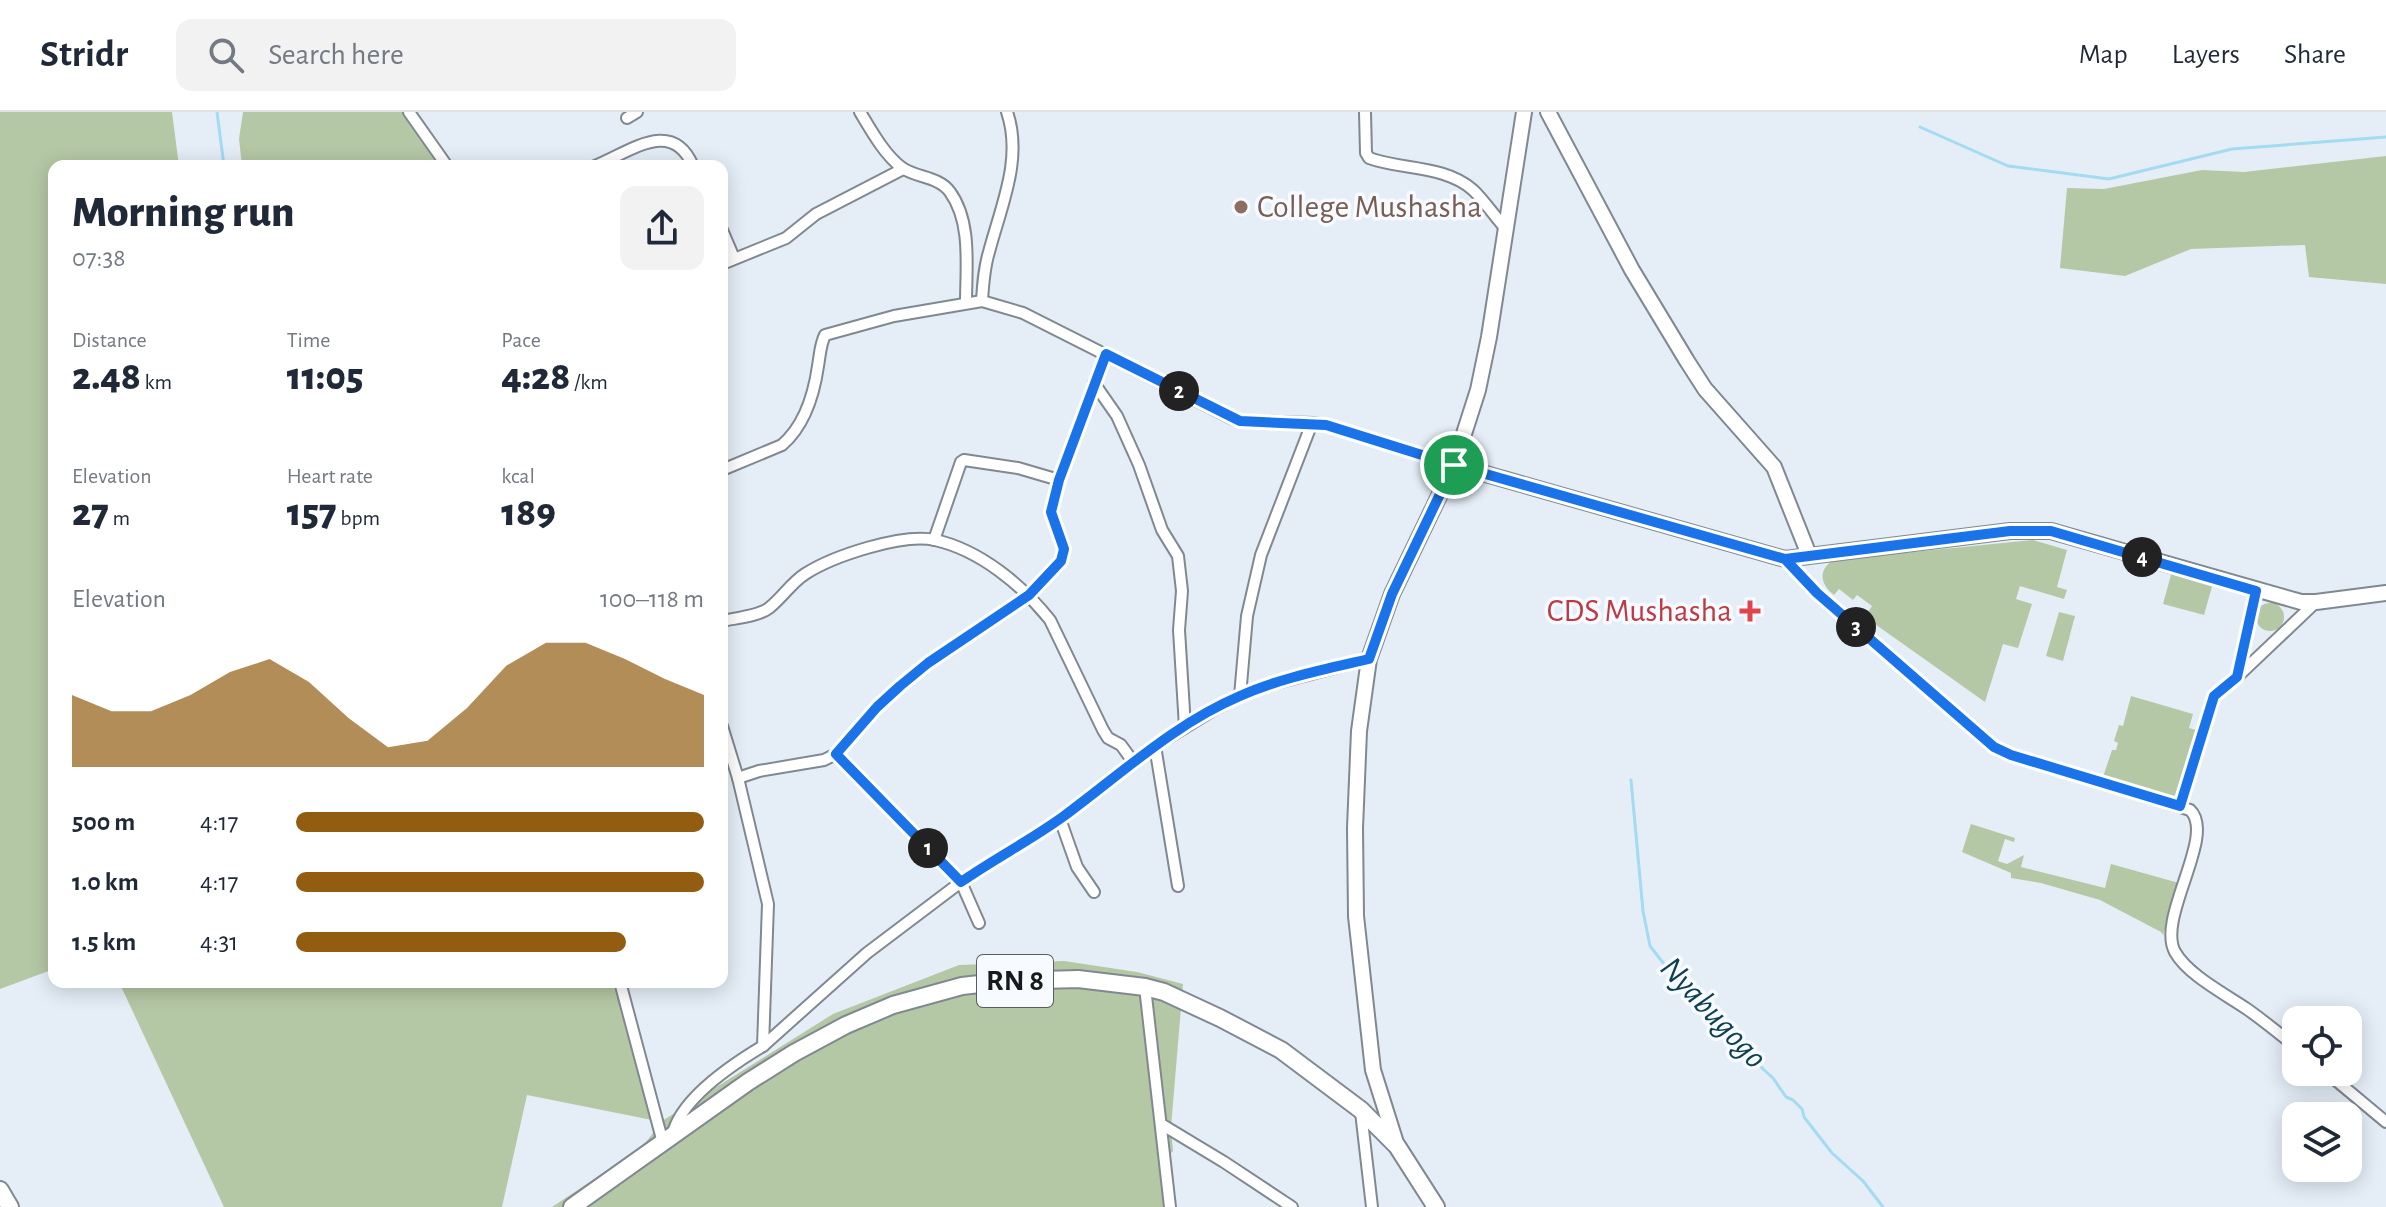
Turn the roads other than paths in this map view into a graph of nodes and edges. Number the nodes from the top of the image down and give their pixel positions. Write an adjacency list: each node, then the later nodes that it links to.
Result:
1 (409, 112): 7 (street)
2 (860, 112): 10 (street)
3 (1007, 112): 15 (street)
4 (1365, 112): 11 (street)
5 (1524, 112): 11 (street)
6 (1548, 112): 24 (street)
7 (443, 160)
8 (609, 160): 9 (street)
9 (689, 160)
10 (903, 169): 13 (street); 16 (street)
11 (1506, 229): 20 (street)
12 (728, 244): 13 (street)
13 (734, 258): 14 (street)
14 (728, 261)
15 (982, 301): 16 (street); 17 (street)
16 (966, 302): 21 (street)
17 (1106, 354): 18 (street); 19 (street)
18 (1094, 383): 22 (street); 34 (street)
19 (1312, 423): 20 (street); 33 (street)
20 (1454, 465): 25 (street); 31 (street)
21 (728, 468)
22 (1059, 480): 23 (street); 28 (street)
23 (934, 540): 28 (street); 30 (street)
24 (1809, 555): 25 (street); 26 (street)
25 (1785, 559): 40 (street)
26 (2256, 591): 29 (street); 32 (street)
27 (2386, 593): 29 (street)
28 (1029, 595): 37 (street); 38 (street)
29 (2316, 602): 32 (street)
30 (728, 620)
31 (1369, 659): 33 (street); 55 (street)
32 (2237, 677): 40 (street)
33 (1240, 696): 34 (street)
34 (1185, 727): 36 (street)
35 (728, 746): 39 (street)
36 (1155, 746): 38 (street); 43 (street)
37 (836, 754): 39 (street); 42 (street)
38 (1134, 763): 41 (street)
39 (738, 778): 49 (street)
40 (2180, 806): 48 (street)
41 (1060, 819): 42 (street); 44 (street)
42 (961, 882): 45 (street); 49 (street)
43 (1178, 886)
44 (1094, 892)
45 (979, 923)
46 (1145, 987): 51 (main road, RN 8); 53 (street); 54 (main road, RN 8)
47 (622, 988): 54 (street)
48 (2282, 1036)
49 (763, 1046): 54 (street)
50 (2343, 1086): 52 (street)
51 (1361, 1110): 55 (main road, RN 8); 62 (street)
52 (2386, 1122)
53 (1161, 1124): 57 (street); 60 (street)
54 (667, 1140): 59 (main road, RN 8)
55 (1397, 1146): 63 (main road, RN 8)
56 (0, 1190): 58 (main road)
57 (1277, 1202): 61 (street)
58 (10, 1207)
59 (572, 1207)
60 (1170, 1207)
61 (1292, 1207)
62 (1372, 1207)
63 (1436, 1207)

